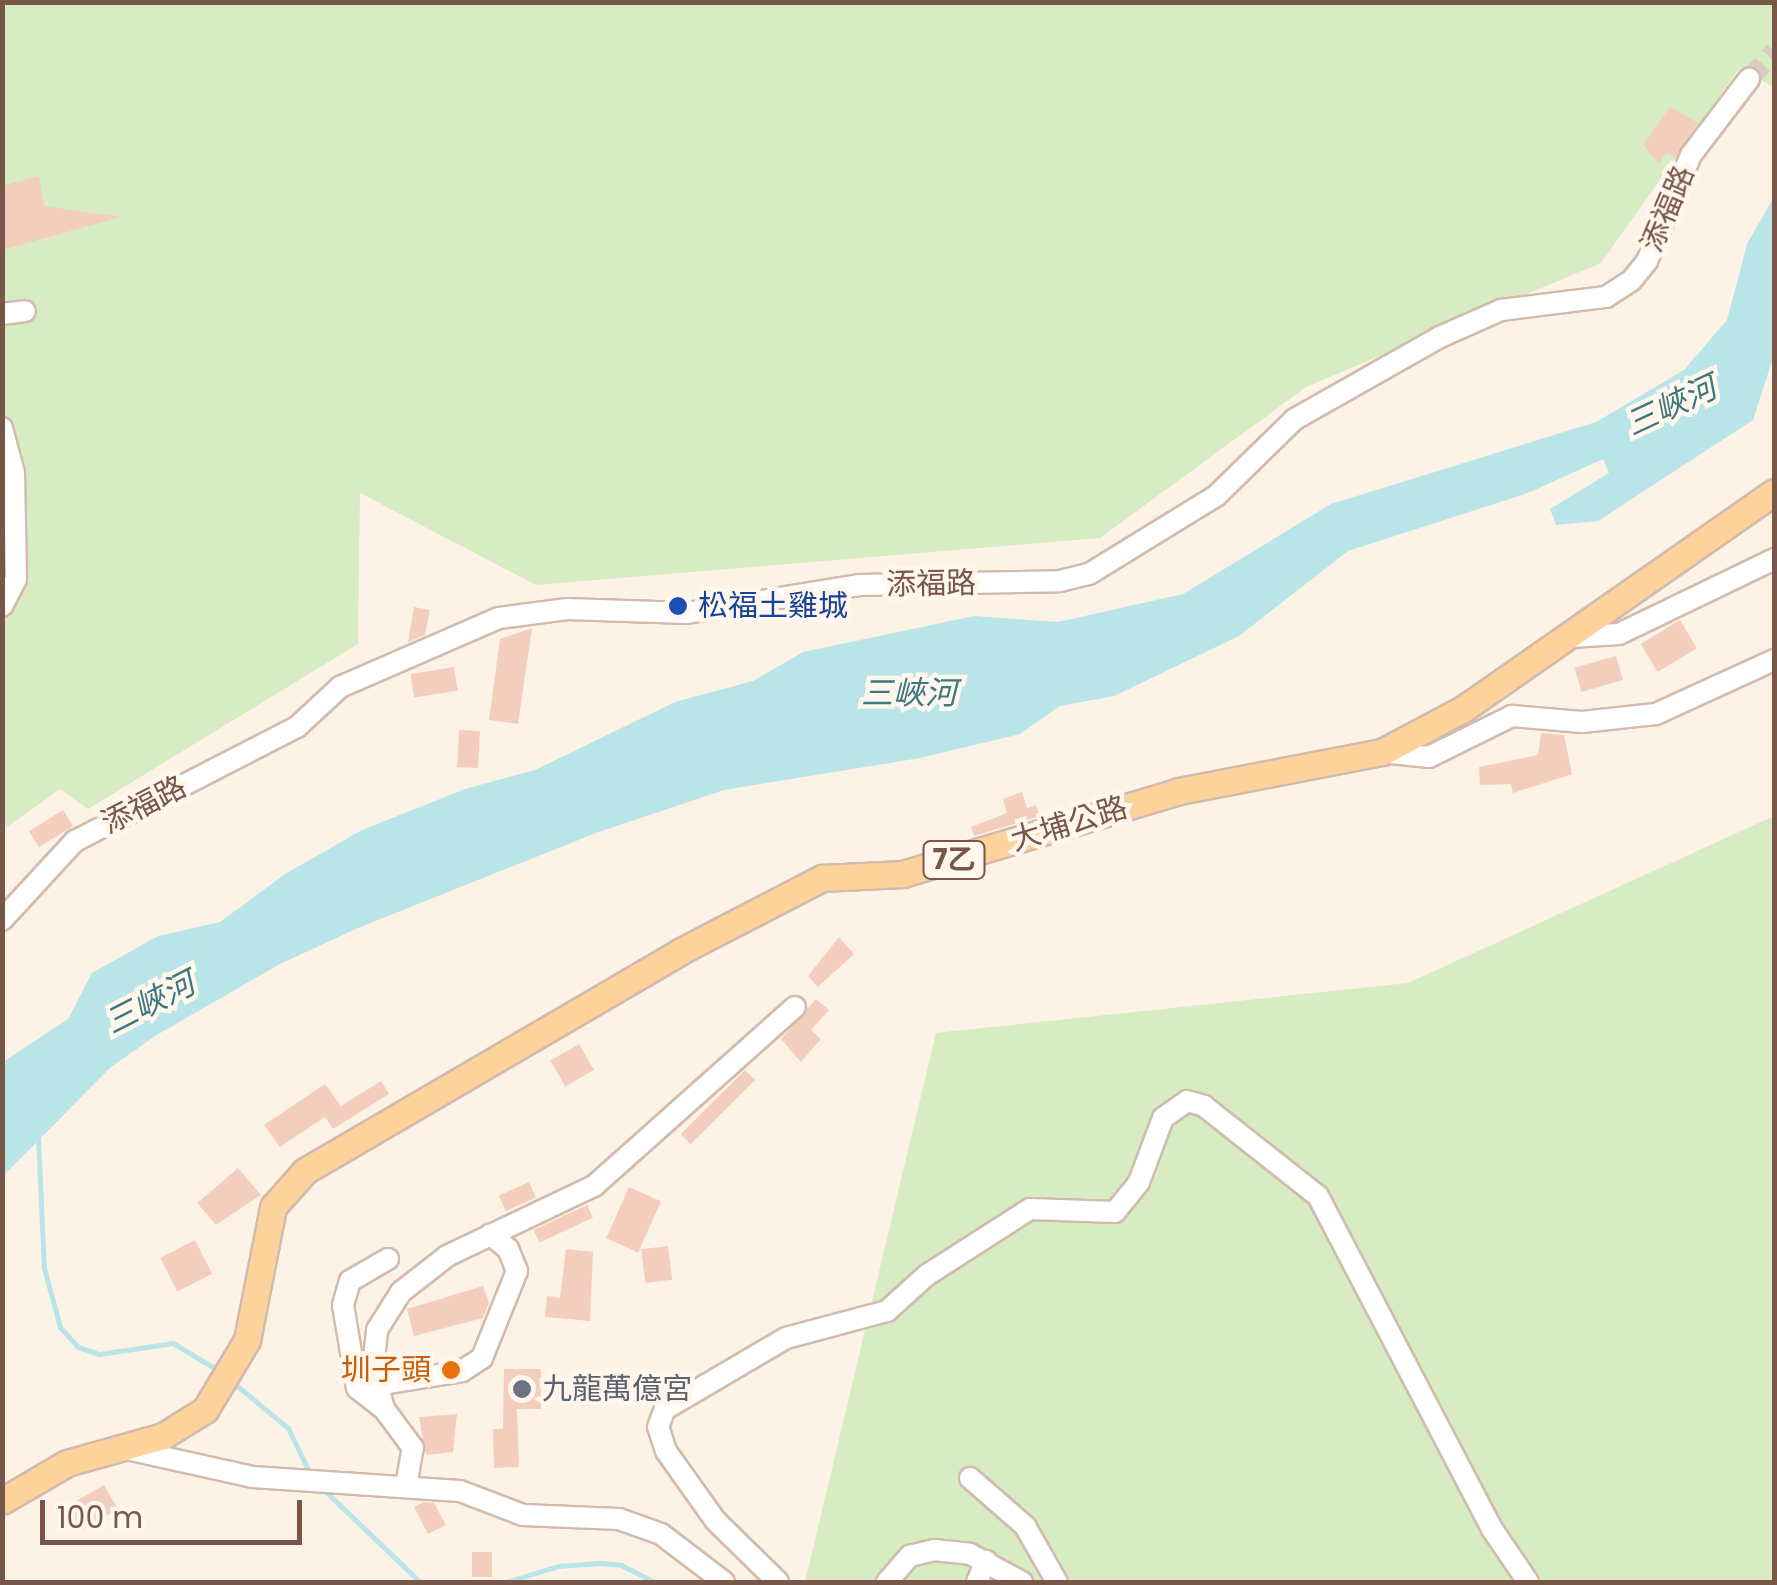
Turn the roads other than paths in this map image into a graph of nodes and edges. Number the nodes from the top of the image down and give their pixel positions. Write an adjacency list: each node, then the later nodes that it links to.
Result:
1 (1702, 113): 11 (street, 添福路)
2 (25, 310): 3 (street)
3 (2, 314)
4 (2, 428): 7 (street)
5 (1774, 492): 8 (main road, 大埔公路 / 7乙)
6 (1774, 559): 8 (street)
7 (2, 606)
8 (1571, 636): 10 (main road, 大埔公路 / 7乙)
9 (1774, 660): 10 (street)
10 (1382, 752): 17 (main road, 大埔公路 / 7乙)
11 (5, 917)
12 (796, 1007): 13 (street)
13 (490, 1234): 15 (street); 16 (street)
14 (388, 1259): 16 (street)
15 (383, 1384)
16 (384, 1409): 19 (street)
17 (120, 1447): 19 (street); 20 (main road, 7乙)
18 (970, 1478): 27 (street)
19 (406, 1486): 22 (street)
20 (2, 1501)
21 (986, 1561): 24 (street); 25 (street); 26 (street)
22 (724, 1582)
23 (778, 1582): 28 (street)
24 (887, 1582)
25 (977, 1582)
26 (1022, 1582)
27 (1057, 1582)
28 (1528, 1582)

